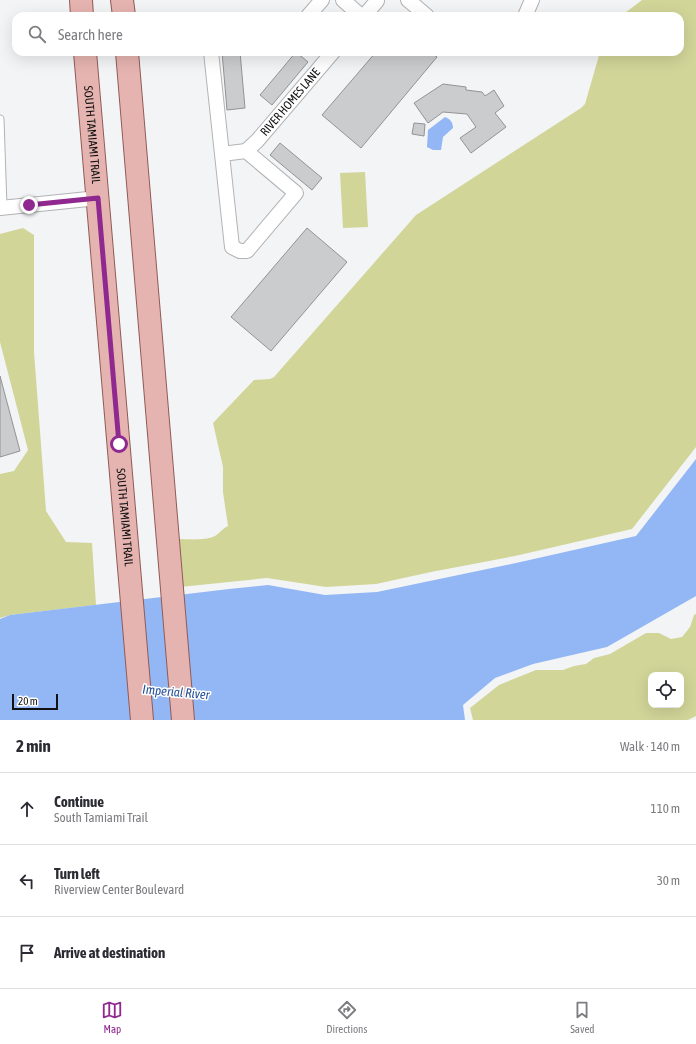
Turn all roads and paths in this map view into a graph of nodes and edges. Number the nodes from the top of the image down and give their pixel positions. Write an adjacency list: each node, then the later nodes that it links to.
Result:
1 (81, 0): 8 (main road)
2 (122, 0): 9 (main road)
3 (322, 0): 10 (street)
4 (343, 0): 11 (street)
5 (408, 0): 13 (street)
6 (532, 0): 14 (street)
7 (377, 1): 12 (street)
8 (82, 12)
9 (124, 12)
10 (312, 12)
11 (356, 12)
12 (367, 12)
13 (422, 12)
14 (527, 12)
15 (85, 56): 22 (main road, SOUTH TAMIAMI TRAIL)
16 (127, 56): 25 (main road)
17 (211, 56): 21 (street)
18 (331, 56): 20 (street, RIVER HOMES LANE)
19 (0, 119): 23 (lane)
20 (246, 151): 21 (street); 21 (street)
21 (222, 154)
22 (98, 198): 23 (street); 24 (main road, SOUTH TAMIAMI TRAIL)
23 (2, 208)
24 (142, 720)
25 (183, 720)

